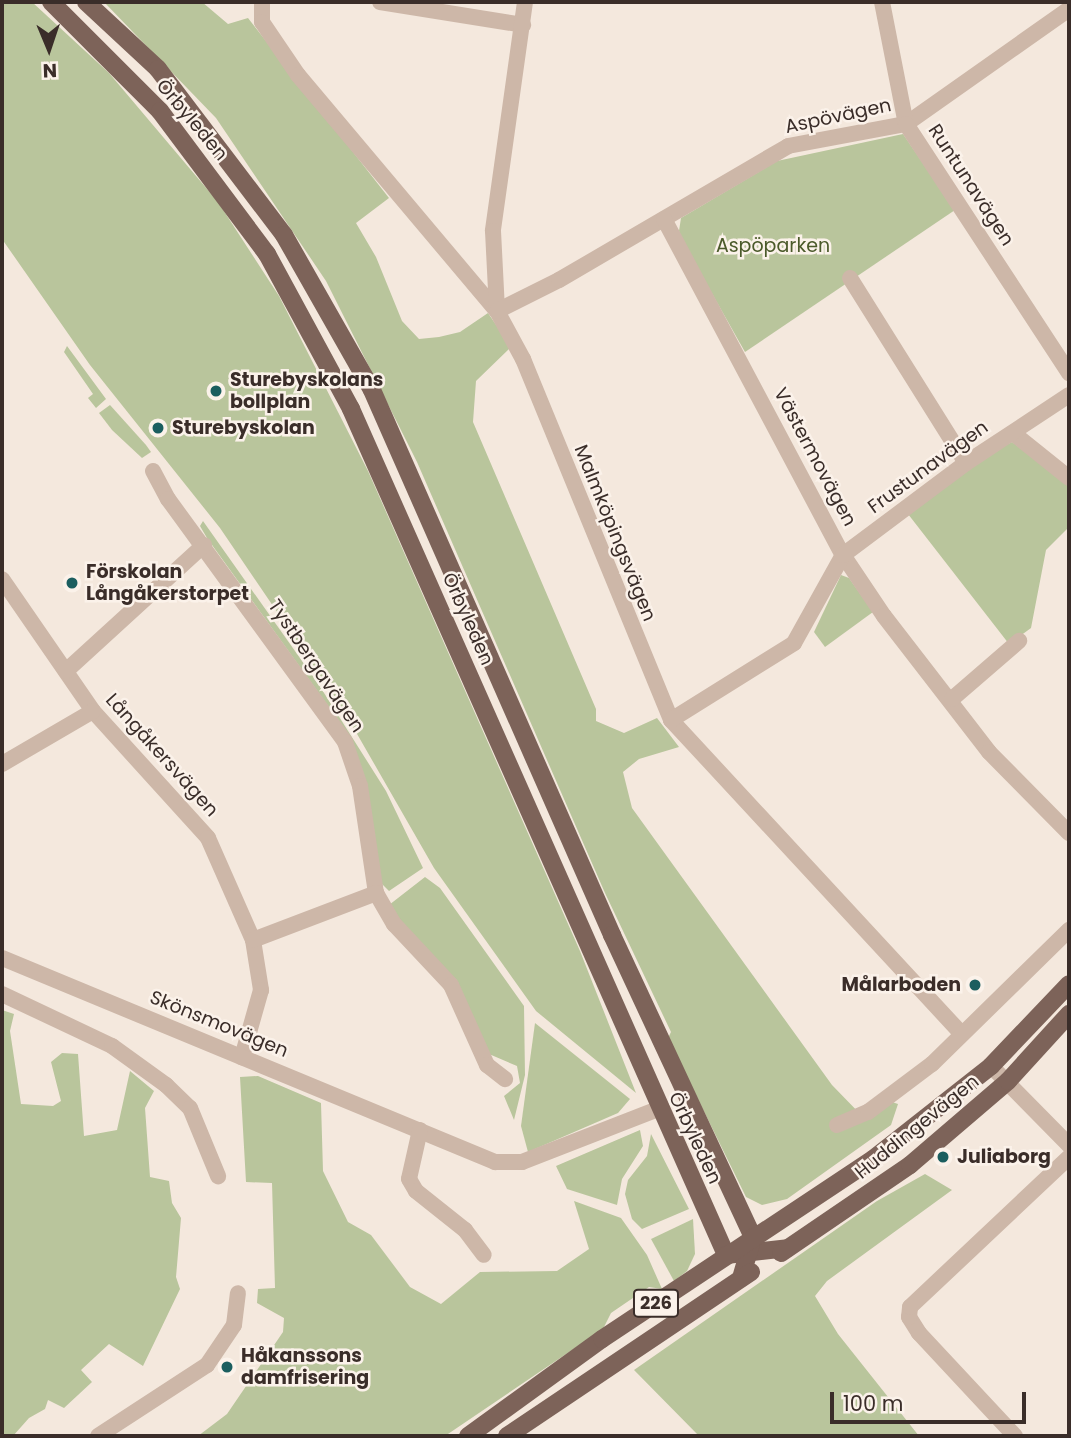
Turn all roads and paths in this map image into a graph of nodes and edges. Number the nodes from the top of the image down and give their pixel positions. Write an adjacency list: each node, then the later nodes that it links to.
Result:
1 (51, 2): 44 (main road, Örbyleden)
2 (86, 2): 43 (main road, Örbyleden)
3 (262, 2): 12 (street, Malmköpingsvägen)
4 (380, 2): 8 (street)
5 (526, 2): 8 (street)
6 (882, 2): 9 (street, Runtunavägen)
7 (1069, 9): 9 (street, Aspövägen)
8 (523, 25): 11 (street)
9 (906, 124): 10 (street, Aspövägen); 15 (street, Runtunavägen)
10 (664, 219): 14 (street, Aspövägen); 22 (street, Västermovägen)
11 (495, 264): 12 (street); 14 (street)
12 (462, 270): 14 (street, Malmköpingsvägen)
13 (850, 278): 18 (street)
14 (497, 311): 28 (street, Malmköpingsvägen)
15 (1069, 373)
16 (1069, 395): 17 (street, Frustunavägen)
17 (1013, 433): 18 (street, Frustunavägen); 20 (street)
18 (967, 463): 22 (street, Frustunavägen)
19 (153, 471): 21 (street, Tystbergavägen)
20 (1069, 478)
21 (204, 545): 25 (street); 31 (street, Tystbergavägen)
22 (843, 555): 26 (street, Västermovägen); 28 (street, Frustunavägen)
23 (2, 579): 25 (street, Långåkersvägen)
24 (1019, 641): 26 (street)
25 (65, 671): 27 (street, Långåkersvägen)
26 (952, 699): 30 (street, Västermovägen)
27 (93, 711): 29 (street); 33 (street, Långåkersvägen)
28 (671, 720): 38 (street, Malmköpingsvägen)
29 (2, 764)
30 (1069, 834)
31 (376, 893): 33 (street); 41 (street, Tystbergavägen)
32 (1069, 930): 38 (street)
33 (253, 940): 39 (street, Långåkersvägen)
34 (2, 958): 39 (street, Skönsmovägen)
35 (1069, 984): 40 (main road, Huddingevägen / 226)
36 (2, 995): 49 (street)
37 (1069, 1014): 42 (main road, Huddingevägen / 226)
38 (962, 1034): 45 (street)
39 (242, 1057): 46 (street, Skönsmovägen)
40 (991, 1066): 42 (street); 50 (main road, Huddingevägen / 226)
41 (505, 1079)
42 (1008, 1081): 47 (street); 51 (main road, Huddingevägen / 226)
43 (685, 1097): 44 (main road); 50 (main road, Örbyleden)
44 (658, 1109): 46 (street, Skönsmovägen); 53 (main road, Örbyleden)
45 (837, 1125)
46 (420, 1130): 52 (street)
47 (1069, 1145)
48 (1069, 1157): 59 (street)
49 (218, 1176)
50 (753, 1246): 51 (main road); 53 (main road, Huddingevägen / 226); 54 (main road)
51 (788, 1248): 54 (main road, Huddingevägen / 226)
52 (484, 1255)
53 (726, 1255): 57 (main road, Huddingevägen / 226)
54 (741, 1278): 58 (main road, Huddingevägen / 226)
55 (237, 1293): 56 (street)
56 (98, 1436)
57 (468, 1436)
58 (507, 1436)
59 (1015, 1436)

